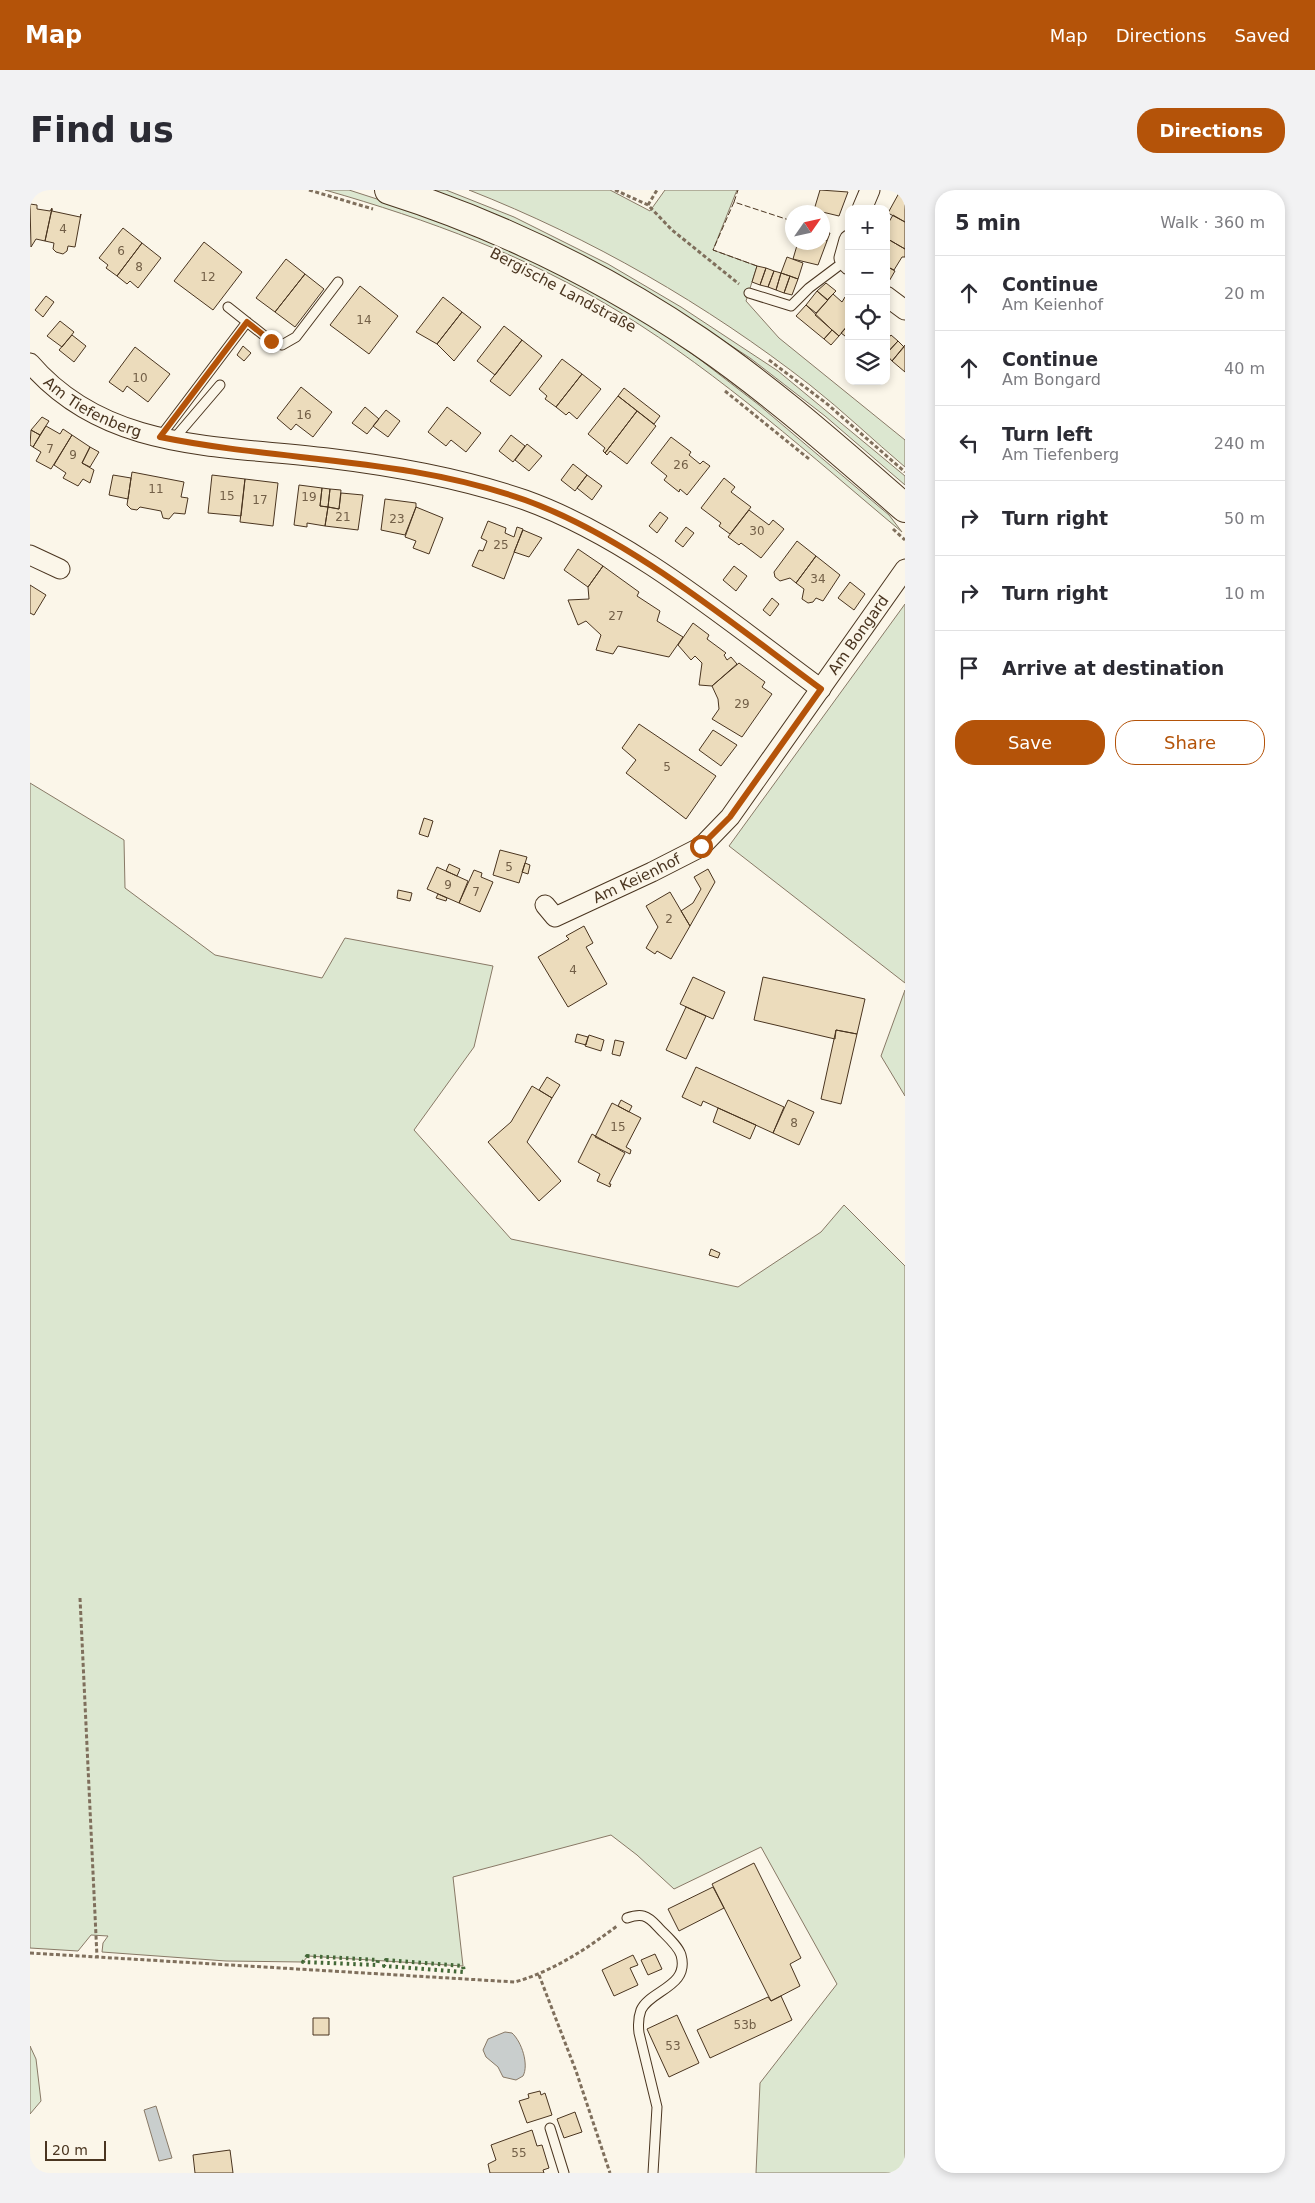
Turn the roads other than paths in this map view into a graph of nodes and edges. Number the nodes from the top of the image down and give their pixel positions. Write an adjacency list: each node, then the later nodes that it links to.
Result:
1 (870, 190): 3 (street)
2 (384, 200): 14 (main road, Bergische Landstraße)
3 (864, 205)
4 (845, 264): 6 (lane)
5 (338, 282): 10 (lane)
6 (749, 292)
7 (890, 299): 9 (street)
8 (228, 307): 10 (lane)
9 (905, 310)
10 (247, 322): 13 (lane)
11 (30, 363): 13 (street, Am Tiefenberg)
12 (220, 384): 13 (lane)
13 (166, 438): 18 (street, Am Tiefenberg)
14 (897, 517)
15 (30, 555): 16 (street)
16 (60, 569)
17 (905, 569): 18 (street, Am Bongard)
18 (821, 689): 19 (street, Am Bongard)
19 (743, 798): 20 (street, Am Keienhof)
20 (545, 905)
21 (627, 1918): 24 (lane)
22 (550, 2128): 23 (lane)
23 (564, 2173)
24 (653, 2173)

